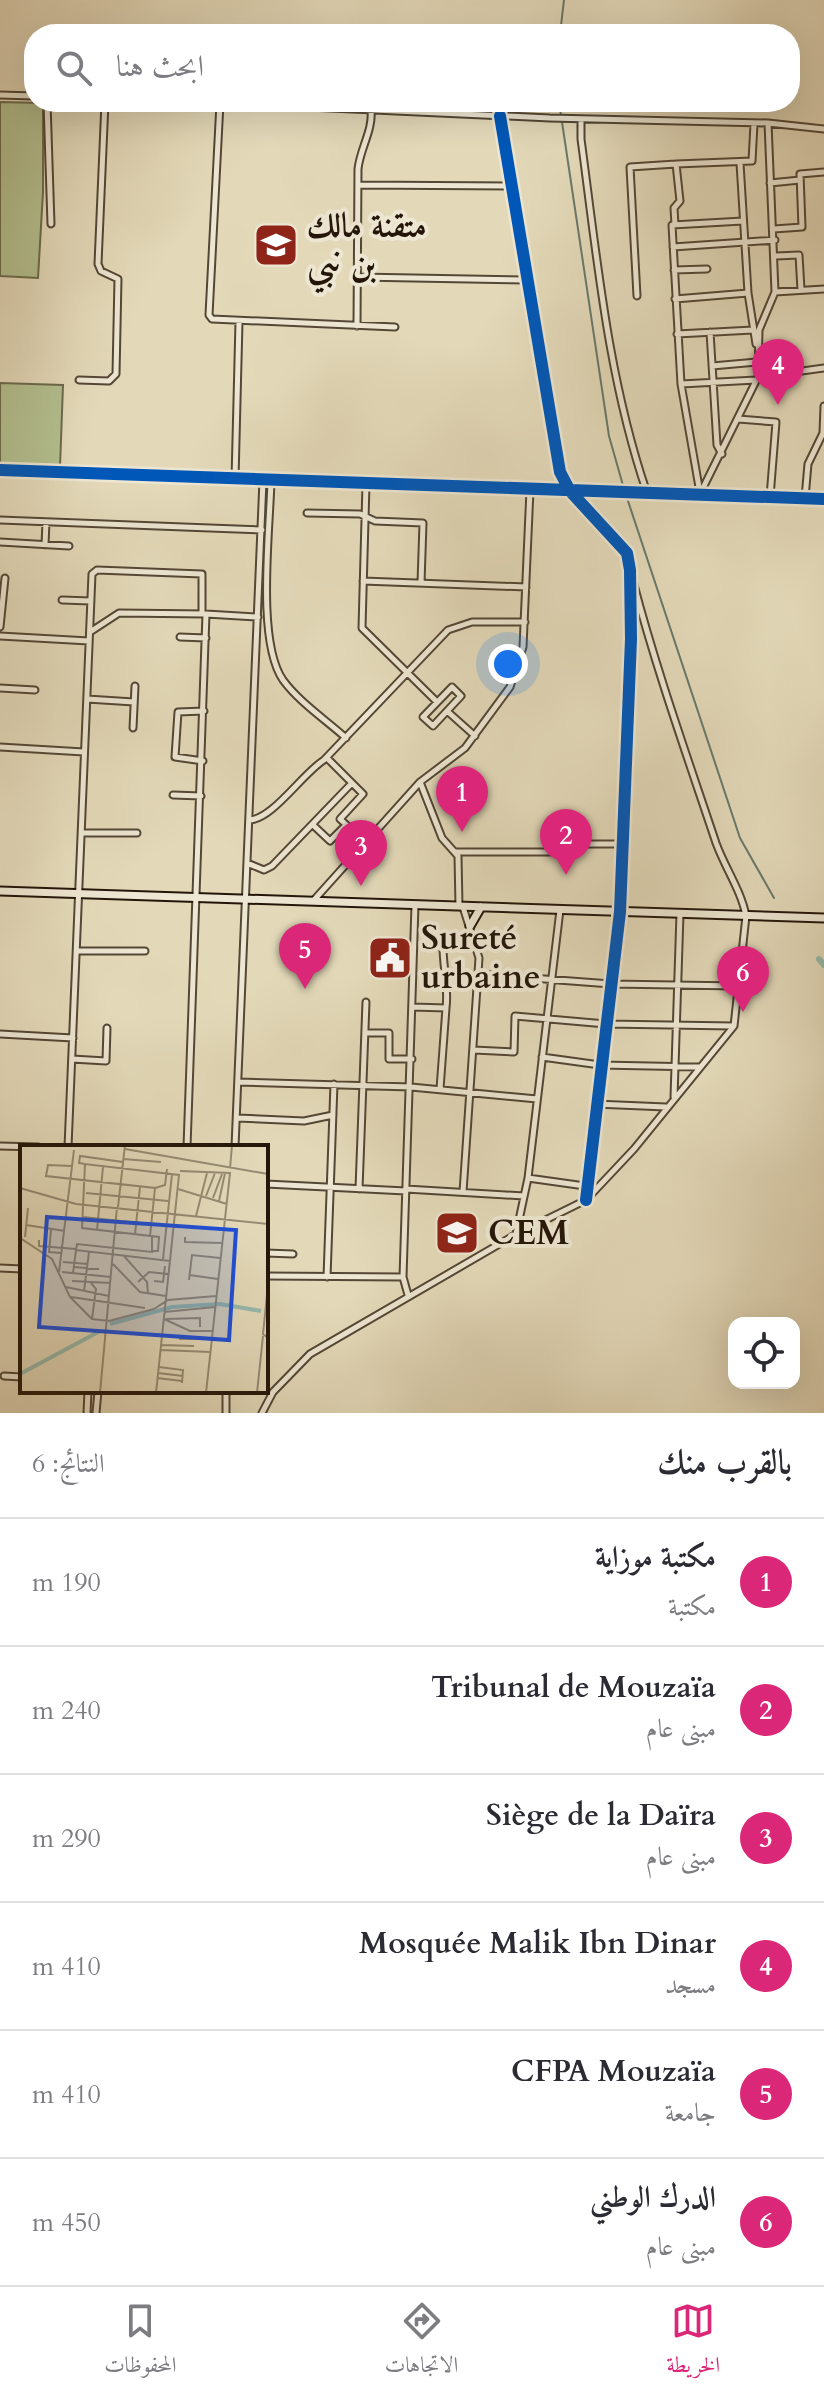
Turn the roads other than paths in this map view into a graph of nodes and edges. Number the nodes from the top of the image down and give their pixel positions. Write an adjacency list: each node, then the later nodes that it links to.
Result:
1 (0, 95): 2 (street)
2 (24, 96)
3 (47, 112): 21 (street)
4 (105, 112): 49 (street)
5 (220, 112): 38 (street)
6 (371, 112): 18 (street)
7 (397, 112): 8 (street)
8 (500, 116): 9 (street); 19 (street)
9 (581, 119): 11 (street); 62 (street)
10 (768, 123): 11 (street); 12 (street); 17 (street)
11 (754, 124): 13 (street)
12 (824, 129)
13 (740, 163): 14 (street); 20 (street)
14 (676, 164): 22 (street); 36 (street)
15 (824, 172): 16 (street)
16 (800, 180): 17 (street); 23 (street)
17 (770, 183): 23 (street)
18 (358, 185): 19 (street); 30 (street)
19 (511, 186): 31 (street)
20 (743, 221): 22 (street); 25 (street)
21 (51, 224)
22 (675, 225): 26 (street)
23 (774, 229): 24 (street)
24 (775, 240): 25 (street); 27 (street)
25 (744, 242): 26 (street); 35 (street)
26 (673, 247): 29 (street)
27 (776, 256): 33 (street); 34 (street)
28 (707, 269): 29 (street)
29 (674, 270): 37 (street)
30 (358, 277): 31 (street); 39 (street)
31 (527, 280): 61 (street)
32 (824, 289): 33 (street)
33 (801, 290): 34 (street)
34 (775, 292): 44 (street)
35 (748, 293): 37 (street); 41 (street)
36 (637, 296)
37 (675, 299): 43 (street)
38 (239, 322): 39 (street); 56 (street)
39 (357, 326): 40 (street)
40 (395, 327)
41 (753, 330): 42 (street); 44 (street)
42 (710, 332): 43 (street); 46 (street)
43 (677, 334): 51 (street)
44 (757, 349): 45 (street)
45 (757, 362): 46 (street); 48 (street)
46 (712, 366): 50 (street)
47 (824, 368): 48 (street)
48 (757, 379): 50 (street); 53 (street)
49 (79, 380)
50 (712, 383): 51 (street); 54 (street)
51 (681, 384): 63 (street)
52 (824, 406): 65 (street)
53 (738, 419): 54 (street); 64 (street)
54 (722, 455): 63 (street)
55 (0, 470): 56 (street)
56 (235, 479): 57 (street)
57 (263, 480): 58 (street); 71 (street)
58 (271, 480): 59 (street); 102 (street)
59 (366, 484): 60 (street); 68 (street)
60 (530, 490): 61 (street); 79 (street)
61 (570, 491): 62 (street); 75 (street)
62 (647, 493): 63 (street)
63 (700, 494): 64 (street)
64 (770, 497): 65 (street)
65 (805, 498): 66 (street)
66 (824, 499)
67 (307, 513): 68 (street)
68 (366, 516): 77 (street); 78 (street)
69 (0, 520): 70 (street)
70 (46, 522): 71 (street); 73 (street)
71 (262, 530): 83 (street)
72 (0, 542): 73 (street)
73 (45, 545): 74 (street)
74 (69, 546)
75 (630, 570): 117 (street); 131 (street)
76 (5, 578): 85 (street)
77 (363, 581): 78 (street); 91 (street)
78 (421, 583): 79 (street)
79 (526, 587): 84 (street)
80 (62, 600): 81 (street)
81 (91, 601): 82 (street); 86 (street)
82 (204, 614): 83 (street); 86 (street); 89 (street)
83 (258, 617): 111 (street)
84 (525, 622): 91 (street); 101 (street)
85 (0, 627)
86 (90, 632): 90 (street)
87 (0, 636): 90 (street)
88 (180, 637): 89 (street)
89 (206, 638): 98 (street)
90 (89, 641): 95 (street)
91 (406, 673): 97 (street); 102 (street)
92 (135, 686): 96 (street)
93 (0, 688): 94 (street)
94 (35, 690)
95 (87, 699): 96 (street); 104 (street)
96 (134, 702): 100 (street)
97 (437, 702): 99 (street); 99 (street)
98 (204, 711): 106 (street); 106 (street)
99 (447, 711): 101 (street)
100 (133, 728)
101 (475, 736): 107 (street)
102 (346, 738): 105 (street)
103 (0, 747): 104 (street)
104 (84, 752): 114 (street)
105 (327, 758): 108 (street); 111 (street)
106 (203, 761): 110 (street)
107 (420, 782): 116 (street); 118 (street)
108 (352, 783): 112 (street); 113 (street)
109 (173, 795): 110 (street)
110 (201, 796): 122 (street)
111 (249, 820): 119 (street)
112 (312, 825): 113 (street); 119 (street)
113 (346, 825): 116 (street)
114 (82, 833): 115 (street); 121 (street)
115 (137, 833)
116 (367, 844): 124 (street)
117 (623, 844): 118 (street); 129 (street)
118 (456, 852): 126 (street)
119 (247, 863): 123 (street)
120 (0, 891): 121 (main road)
121 (79, 894): 122 (main road); 135 (street)
122 (198, 898): 123 (main road); 173 (street)
123 (246, 899): 124 (main road); 160 (street)
124 (312, 902): 125 (main road)
125 (415, 905): 126 (main road); 143 (street)
126 (461, 907): 127 (main road); 133 (street)
127 (481, 907): 128 (main road); 133 (main road)
128 (560, 910): 129 (main road); 138 (street)
129 (620, 912): 130 (main road); 139 (street)
130 (680, 914): 131 (main road); 140 (street)
131 (746, 916): 132 (main road); 141 (street)
132 (824, 918)
133 (470, 926): 137 (street)
134 (443, 941): 144 (street)
135 (77, 951): 136 (street); 152 (street)
136 (145, 951)
137 (478, 974): 138 (street); 153 (street)
138 (553, 979): 139 (street); 145 (street)
139 (611, 984): 140 (street); 146 (street)
140 (677, 985): 141 (street); 147 (street)
141 (739, 986): 148 (street)
142 (366, 1002): 150 (street)
143 (413, 1007): 144 (street); 156 (street)
144 (446, 1008): 164 (street)
145 (547, 1018): 146 (street); 153 (street); 154 (street)
146 (606, 1024): 147 (street); 157 (street)
147 (677, 1026): 148 (street); 158 (street)
148 (734, 1026): 159 (street)
149 (107, 1028): 155 (street)
150 (365, 1033): 156 (street); 162 (street)
151 (0, 1034): 152 (street)
152 (73, 1038): 155 (street)
153 (474, 1050): 165 (street)
154 (542, 1057): 157 (street); 167 (street)
155 (72, 1059): 172 (street)
156 (412, 1059): 163 (street)
157 (600, 1065): 158 (street); 168 (street)
158 (675, 1066): 159 (street); 166 (street)
159 (700, 1067): 166 (street)
160 (238, 1082): 161 (street); 171 (street)
161 (334, 1084): 162 (street); 170 (street)
162 (364, 1085): 163 (street); 181 (street)
163 (411, 1087): 164 (street); 182 (street)
164 (440, 1089): 165 (street)
165 (472, 1092): 167 (street); 183 (street)
166 (674, 1098): 169 (street)
167 (537, 1099): 177 (street)
168 (595, 1104): 169 (street); 179 (street)
169 (666, 1107): 185 (street)
170 (333, 1115): 171 (street); 180 (street)
171 (237, 1118): 174 (street)
172 (68, 1145)
173 (187, 1145)
174 (235, 1145)
175 (0, 1146): 176 (street)
176 (20, 1147)
177 (528, 1178): 179 (street); 184 (street)
178 (268, 1184): 180 (street)
179 (585, 1186): 185 (street)
180 (330, 1187): 181 (street); 192 (street)
181 (359, 1189): 182 (street)
182 (406, 1190): 183 (street); 193 (street)
183 (463, 1192): 184 (street)
184 (524, 1196): 186 (street)
185 (586, 1200): 186 (street)
186 (515, 1235): 194 (street)
187 (268, 1253): 188 (street)
188 (293, 1254)
189 (0, 1268): 190 (street)
190 (20, 1269)
191 (268, 1276): 192 (street)
192 (327, 1277): 193 (street)
193 (403, 1277): 194 (street)
194 (408, 1295): 201 (street)
195 (4, 1376): 196 (street)
196 (20, 1377)
197 (88, 1393): 199 (street)
198 (98, 1393): 200 (street)
199 (87, 1413)
200 (96, 1413)
201 (262, 1413)

